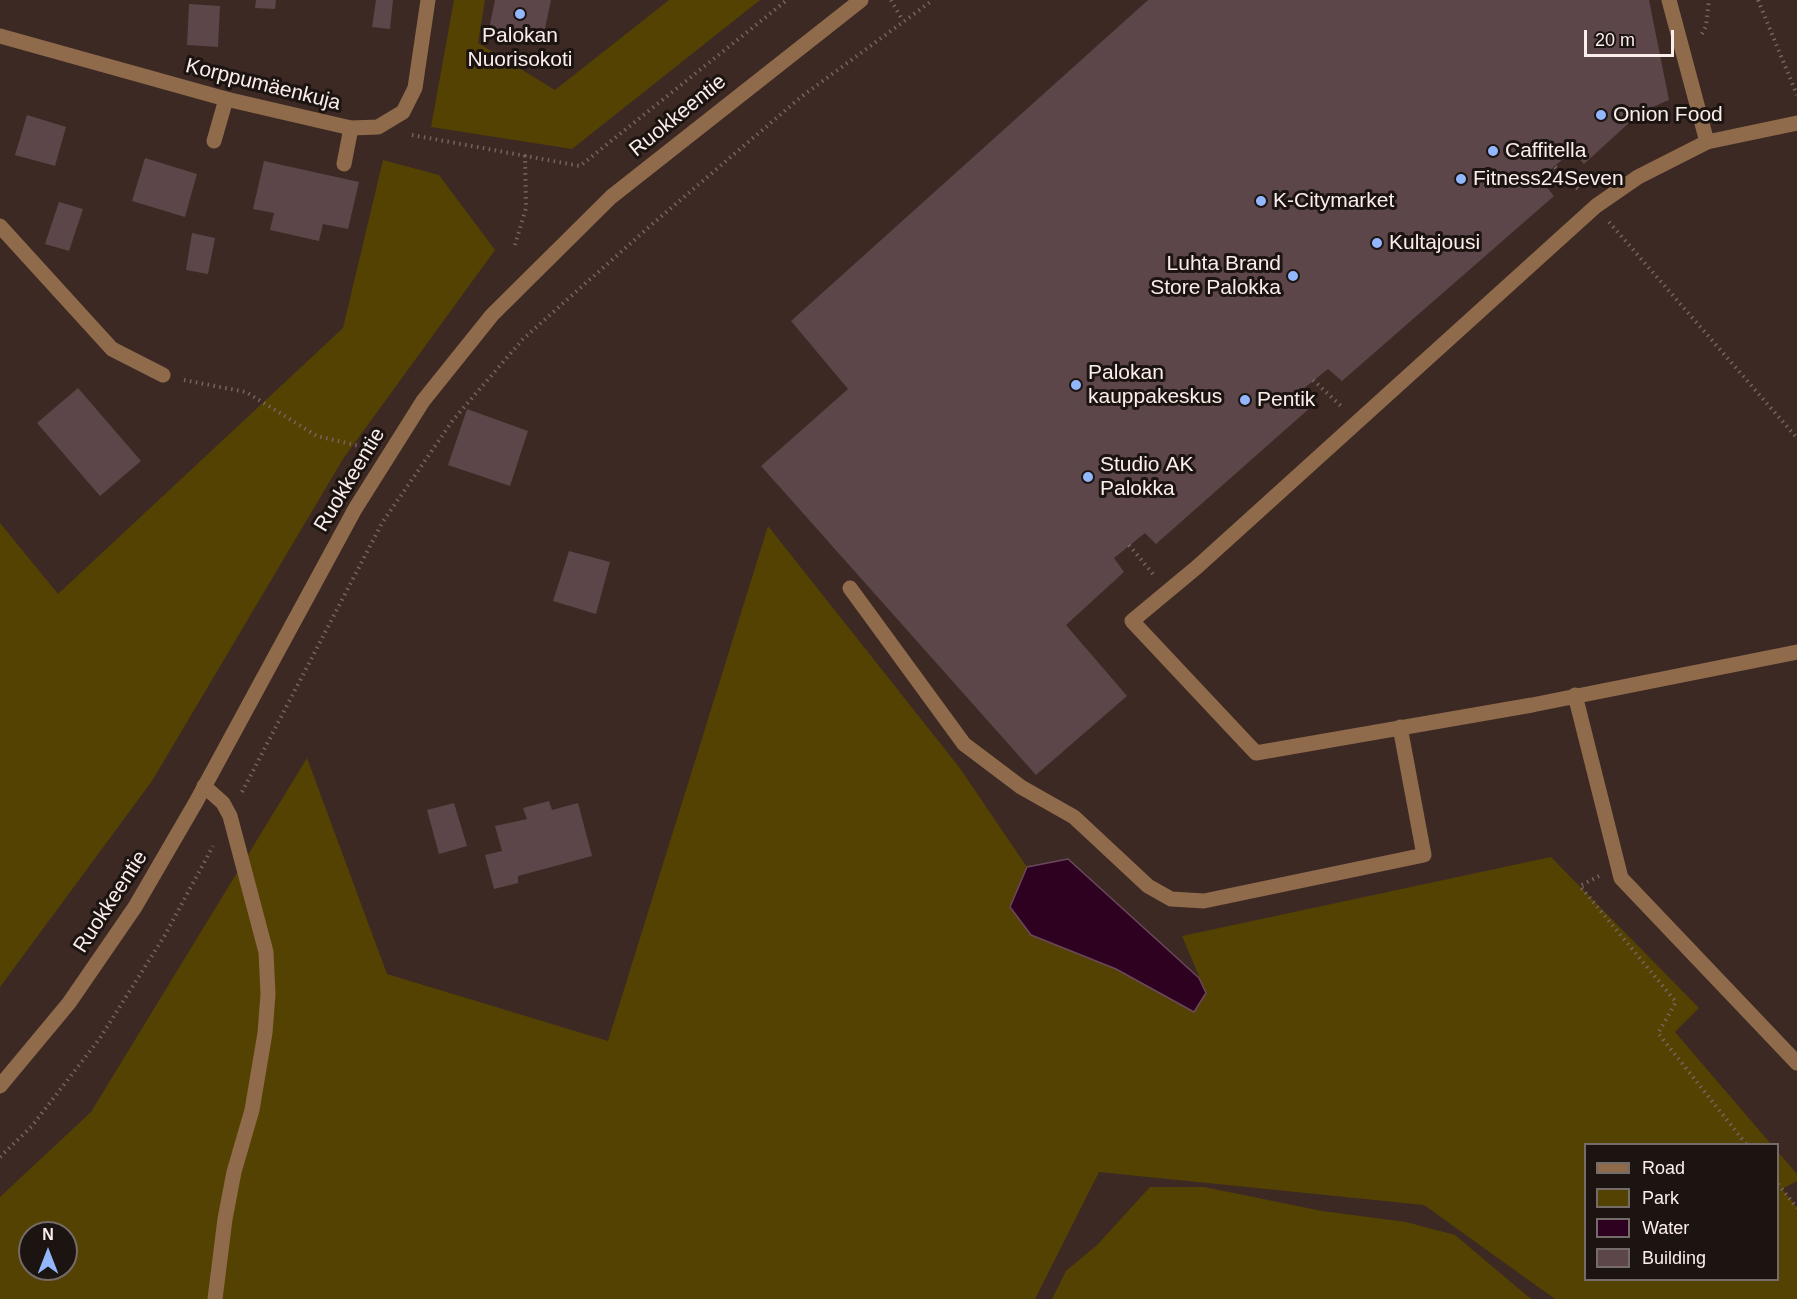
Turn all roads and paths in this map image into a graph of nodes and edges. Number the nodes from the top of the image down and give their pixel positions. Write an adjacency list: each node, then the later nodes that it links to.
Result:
1 (428, 0): 13 (street, Korppumäenkuja)
2 (787, 0): 18 (path)
3 (861, 0): 26 (street, Ruokkeentie)
4 (891, 0): 8 (path)
5 (933, 0): 8 (path)
6 (1669, 0): 15 (street)
7 (1758, 0): 10 (path)
8 (903, 21): 34 (path)
9 (0, 36): 11 (street, Korppumäenkuja)
10 (1797, 95)
11 (226, 99): 13 (street, Korppumäenkuja); 14 (street)
12 (1797, 123): 15 (street)
13 (351, 128): 17 (street)
14 (214, 141)
15 (1707, 142): 19 (street)
16 (525, 155): 21 (path)
17 (344, 164)
18 (580, 166)
19 (1596, 206): 25 (path); 32 (street)
20 (0, 226): 22 (street)
21 (515, 245)
22 (163, 375): 26 (path)
23 (1313, 380): 24 (path)
24 (1335, 416)
25 (1797, 438)
26 (390, 453): 33 (street, Ruokkeentie)
27 (1130, 545): 28 (path)
28 (1163, 567)
29 (850, 588): 32 (street)
30 (1797, 652): 31 (street)
31 (1575, 695): 32 (street); 35 (street)
32 (1400, 727)
33 (204, 786): 34 (street); 37 (street, Ruokkeentie)
34 (230, 816): 39 (path); 42 (street)
35 (1618, 866): 36 (street); 38 (path)
36 (1797, 1063)
37 (0, 1086)
38 (1745, 1143)
39 (0, 1157)
40 (1779, 1185): 41 (path)
41 (1797, 1208)
42 (215, 1299)

